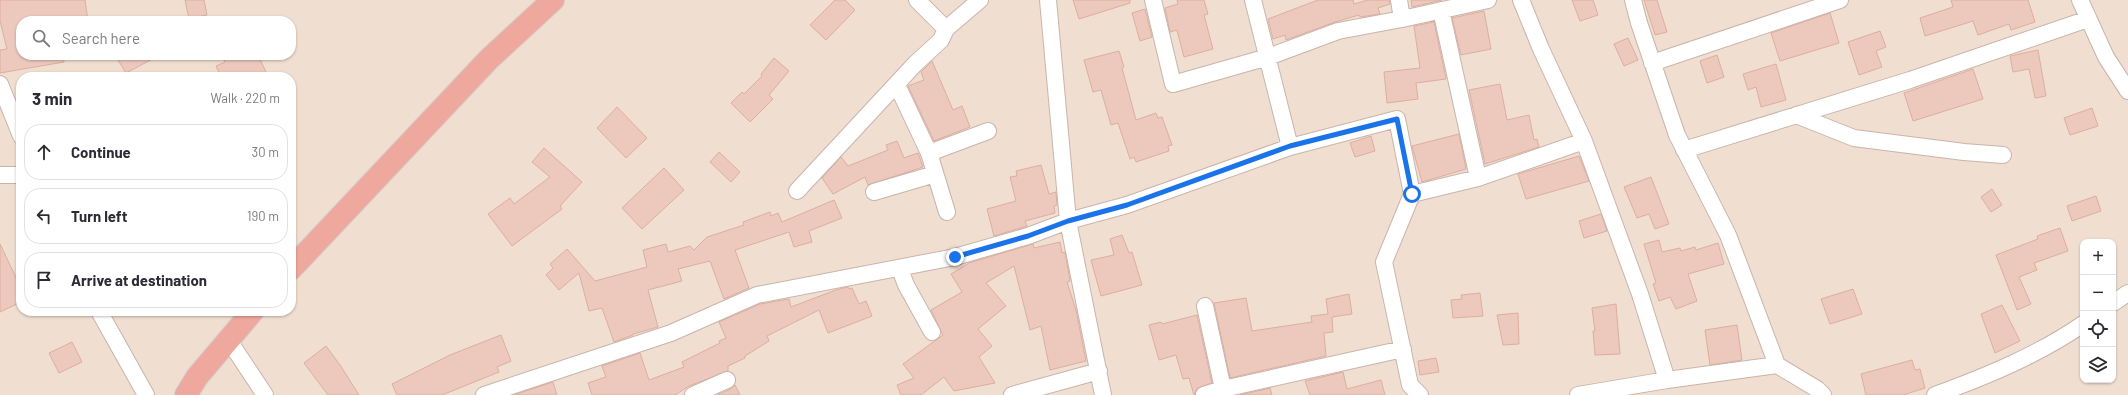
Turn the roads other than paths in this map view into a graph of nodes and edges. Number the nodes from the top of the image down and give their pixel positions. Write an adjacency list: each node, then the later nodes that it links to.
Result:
1 (917, 0): 16 (street)
2 (980, 0): 16 (street)
3 (1048, 0): 38 (street)
4 (1153, 0): 17 (street)
5 (1253, 0): 17 (street)
6 (1398, 0): 14 (street)
7 (1488, 0): 13 (street)
8 (1521, 0): 25 (street)
9 (1633, 0): 18 (street)
10 (1840, 0): 18 (street)
11 (2080, 0): 15 (street)
12 (544, 4): 39 (highway)
13 (1441, 10): 14 (street); 33 (street)
14 (1402, 19): 17 (street)
15 (2088, 19): 21 (street); 22 (street)
16 (946, 29): 20 (street)
17 (1268, 57): 26 (street)
18 (1652, 63): 27 (street)
19 (0, 84): 23 (street)
20 (897, 85): 28 (street); 34 (street)
21 (2128, 91)
22 (1796, 115): 27 (street); 29 (street)
23 (16, 124)
24 (988, 131): 28 (street)
25 (1584, 141): 33 (street); 53 (street)
26 (1290, 146): 36 (street); 38 (street)
27 (1684, 150): 50 (street)
28 (929, 153): 30 (street)
29 (2003, 155)
30 (936, 174): 35 (street); 37 (street)
31 (16, 175): 32 (street)
32 (0, 176)
33 (1478, 178): 36 (street)
34 (797, 191)
35 (874, 192)
36 (1412, 194): 49 (street)
37 (947, 212)
38 (1068, 221): 40 (street); 51 (street)
39 (296, 264)
40 (900, 269): 47 (street); 59 (street)
41 (2128, 293): 42 (street)
42 (2116, 302)
43 (1205, 306): 54 (street)
44 (102, 316): 56 (street)
45 (248, 316): 48 (highway)
46 (2080, 326): 66 (street)
47 (932, 332)
48 (228, 338): 57 (highway); 58 (street)
49 (1402, 348): 54 (street); 55 (street)
50 (1776, 365): 53 (street); 65 (street)
51 (1099, 371): 61 (street); 62 (street)
52 (727, 380): 60 (street)
53 (1667, 380): 64 (street)
54 (1223, 389): 63 (street)
55 (1413, 393)
56 (146, 395)
57 (186, 395)
58 (265, 395)
59 (484, 395)
60 (693, 395)
61 (1012, 395)
62 (1103, 395)
63 (1204, 395)
64 (1578, 395)
65 (1823, 395)
66 (1935, 395)

